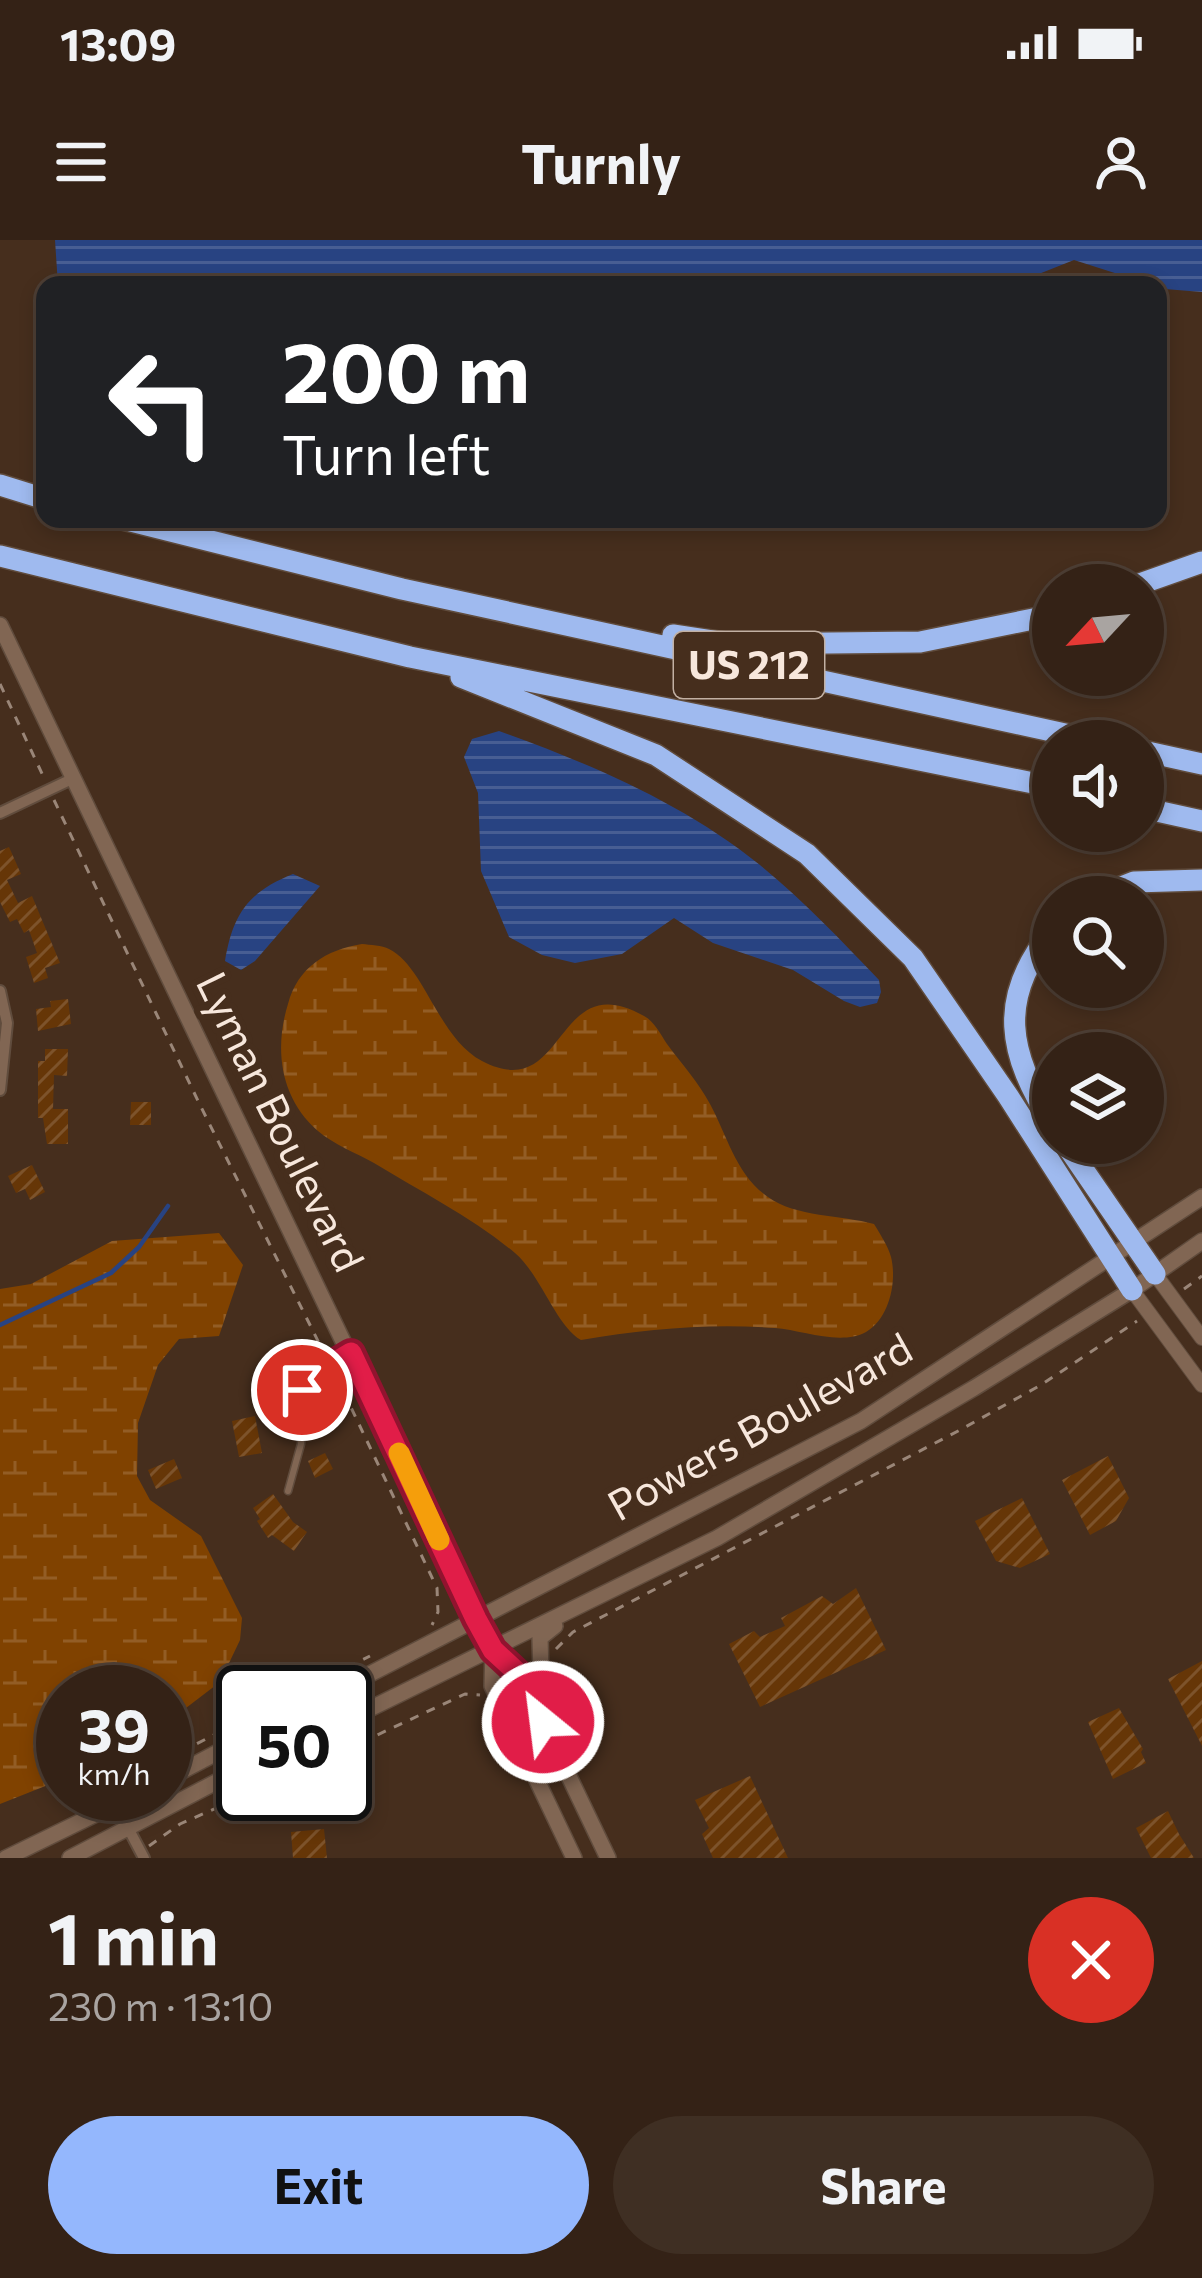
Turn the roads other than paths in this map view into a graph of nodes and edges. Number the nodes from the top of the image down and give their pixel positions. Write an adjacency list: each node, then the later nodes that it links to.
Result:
1 (0, 485): 2 (highway)
2 (36, 497)
3 (159, 528): 7 (highway, US 212)
4 (0, 556): 10 (highway, US 212)
5 (1202, 562): 6 (highway)
6 (1164, 575)
7 (402, 589): 8 (highway); 11 (highway, US 212)
8 (1032, 619)
9 (0, 625): 14 (main road, Lyman Boulevard)
10 (410, 657): 15 (highway, US 212); 29 (highway)
11 (1032, 727)
12 (1164, 756): 13 (highway)
13 (1202, 764)
14 (74, 778): 16 (street); 33 (main road, Lyman Boulevard)
15 (1032, 783)
16 (0, 813)
17 (1164, 813): 18 (highway)
18 (1202, 821)
19 (1202, 880): 20 (highway)
20 (1164, 882)
21 (1032, 956): 23 (highway)
22 (0, 992): 24 (street)
23 (1032, 1088)
24 (0, 1090)
25 (1079, 1164): 28 (highway)
26 (1202, 1197): 28 (main road, Powers Boulevard)
27 (1202, 1241): 30 (main road, Powers Boulevard)
28 (1130, 1244): 29 (main road, Powers Boulevard); 30 (highway)
29 (1110, 1256): 31 (highway); 37 (main road, Powers Boulevard)
30 (1155, 1274): 31 (main road, Powers Boulevard); 32 (street)
31 (1132, 1290): 34 (street); 36 (main road, Powers Boulevard)
32 (1202, 1338)
33 (351, 1353): 35 (lane); 37 (main road, Lyman Boulevard)
34 (1202, 1385)
35 (288, 1491)
36 (581, 1606): 38 (main road, Powers Boulevard); 41 (main road)
37 (476, 1619): 38 (main road, Lyman Boulevard); 39 (main road, Powers Boulevard)
38 (493, 1650): 40 (main road, Powers Boulevard); 41 (main road, Lyman Boulevard); 49 (main road, Lyman Boulevard)
39 (372, 1673)
40 (372, 1708)
41 (562, 1763): 50 (main road, Lyman Boulevard)
42 (216, 1782): 45 (main road)
43 (83, 1821): 47 (main road)
44 (124, 1821): 45 (street)
45 (127, 1828): 46 (street); 48 (main road)
46 (142, 1855)
47 (7, 1858)
48 (70, 1858)
49 (574, 1858)
50 (608, 1858)

